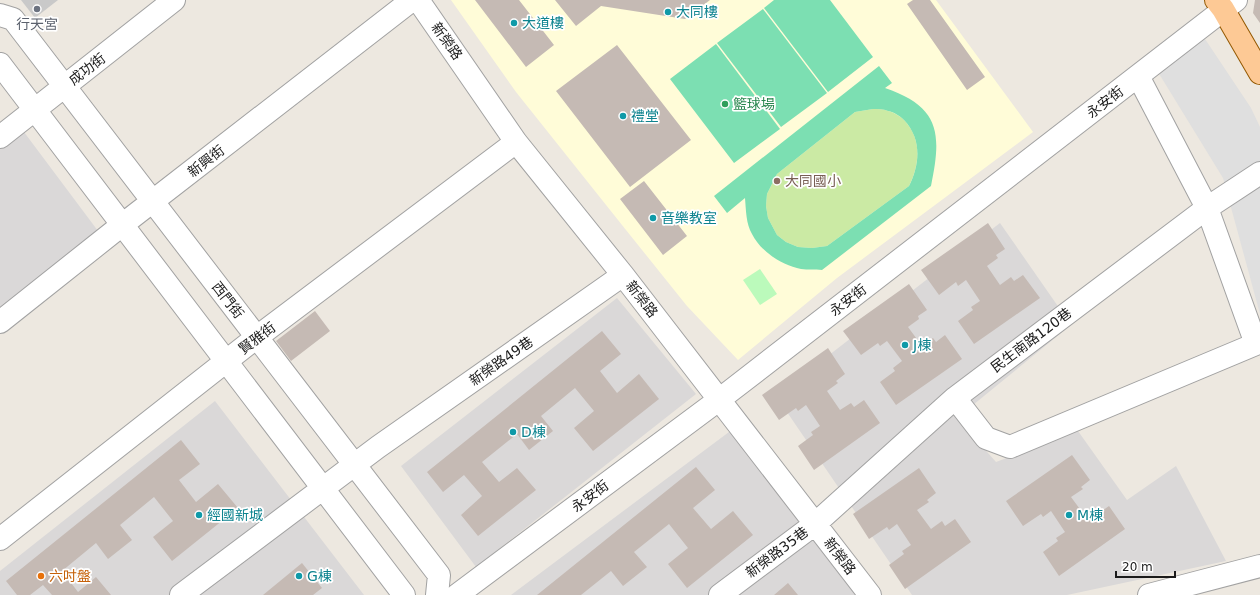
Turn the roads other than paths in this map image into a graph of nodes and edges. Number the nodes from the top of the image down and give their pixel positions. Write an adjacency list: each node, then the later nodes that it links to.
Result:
1 (174, 0): 9 (street, 成功街)
2 (412, 0): 14 (street, 新興街)
3 (418, 0): 12 (street, 新榮路)
4 (1225, 3): 7 (main road); 8 (street, 永安街)
5 (0, 16): 9 (street, 西門街)
6 (0, 64): 10 (street)
7 (1260, 73)
8 (1138, 76): 15 (street); 22 (street, 永安街)
9 (65, 86): 10 (street, 成功街); 14 (street, 西門街)
10 (35, 110): 11 (street, 成功街); 16 (street)
11 (0, 138)
12 (516, 142): 17 (street, 新榮路); 19 (street, 賢雅街)
13 (1260, 173): 15 (street, 民生南路120巷)
14 (153, 202): 16 (street, 新興街); 19 (street, 西門街)
15 (1207, 208): 21 (street, 民生南路120巷); 21 (street)
16 (122, 225): 18 (street, 新興街); 20 (street)
17 (623, 274): 22 (street, 新榮路); 23 (street, 新榮路49巷)
18 (0, 322)
19 (257, 337): 20 (street, 賢雅街); 23 (street, 西門街)
20 (226, 361): 24 (street); 26 (street, 賢雅街)
21 (955, 398): 25 (street, 民生南路120巷)
22 (720, 399): 25 (street, 新榮路); 31 (street, 永安街)
23 (355, 465): 24 (street, 新榮路49巷); 30 (street, 西門街)
24 (316, 495): 28 (street, 新榮路49巷); 29 (street)
25 (815, 524): 32 (street, 新榮路35巷); 33 (street, 新榮路)
26 (0, 539)
27 (1260, 566): 34 (street)
28 (181, 595)
29 (404, 595)
30 (437, 595)
31 (457, 595)
32 (720, 595)
33 (870, 595)
34 (1149, 595)

